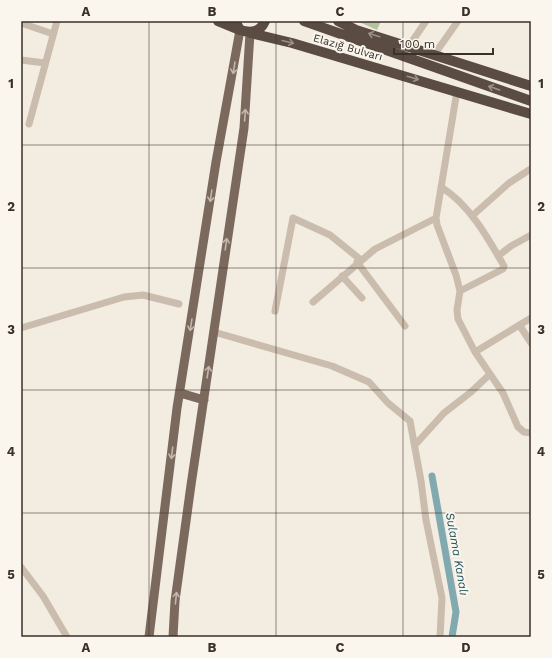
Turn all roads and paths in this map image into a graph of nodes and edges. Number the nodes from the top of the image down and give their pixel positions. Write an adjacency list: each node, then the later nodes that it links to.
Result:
1 (57, 21): 12 (street)
2 (218, 21): 10 (highway)
3 (265, 21): 11 (highway)
4 (304, 21): 13 (highway, Elazığ Bulvarı)
5 (319, 21): 13 (highway)
6 (338, 21): 14 (highway, one-way to 6)
7 (426, 21): 14 (street)
8 (458, 21): 15 (street)
9 (21, 23): 12 (street)
10 (237, 25): 11 (highway, Elazığ Bulvarı); 44 (main road, one-way to 44)
11 (250, 33): 19 (highway, Elazığ Bulvarı, one-way to 19); 40 (main road, one-way to 11)
12 (53, 34): 17 (street)
13 (344, 36): 20 (highway, Elazığ Bulvarı, one-way to 13)
14 (409, 46): 15 (highway)
15 (434, 55): 18 (highway)
16 (21, 60): 17 (street)
17 (46, 63): 22 (street)
18 (531, 86)
19 (457, 91): 21 (highway, Elazığ Bulvarı); 24 (street)
20 (531, 101)
21 (531, 114)
22 (29, 124)
23 (528, 170): 25 (street)
24 (441, 187): 25 (street); 26 (street)
25 (472, 216): 28 (street)
26 (436, 218): 29 (street); 31 (street)
27 (531, 235): 28 (street)
28 (498, 256): 31 (street)
29 (359, 261): 30 (street); 35 (street); 37 (street)
30 (342, 276): 32 (street); 33 (street)
31 (460, 291): 42 (street)
32 (362, 298)
33 (313, 302)
34 (179, 304): 39 (street)
35 (275, 311)
36 (531, 318): 38 (street)
37 (405, 326)
38 (520, 326): 41 (street); 42 (street)
39 (21, 328)
40 (214, 332): 45 (main road, one-way to 40); 47 (street)
41 (531, 343)
42 (475, 352): 43 (street)
43 (489, 375): 46 (street); 47 (street)
44 (180, 394): 45 (main road); 50 (main road, one-way to 50)
45 (204, 400): 51 (main road, one-way to 45)
46 (531, 434)
47 (415, 445): 52 (street)
48 (21, 567): 49 (street)
49 (67, 637)
50 (149, 637)
51 (173, 637)
52 (440, 637)

